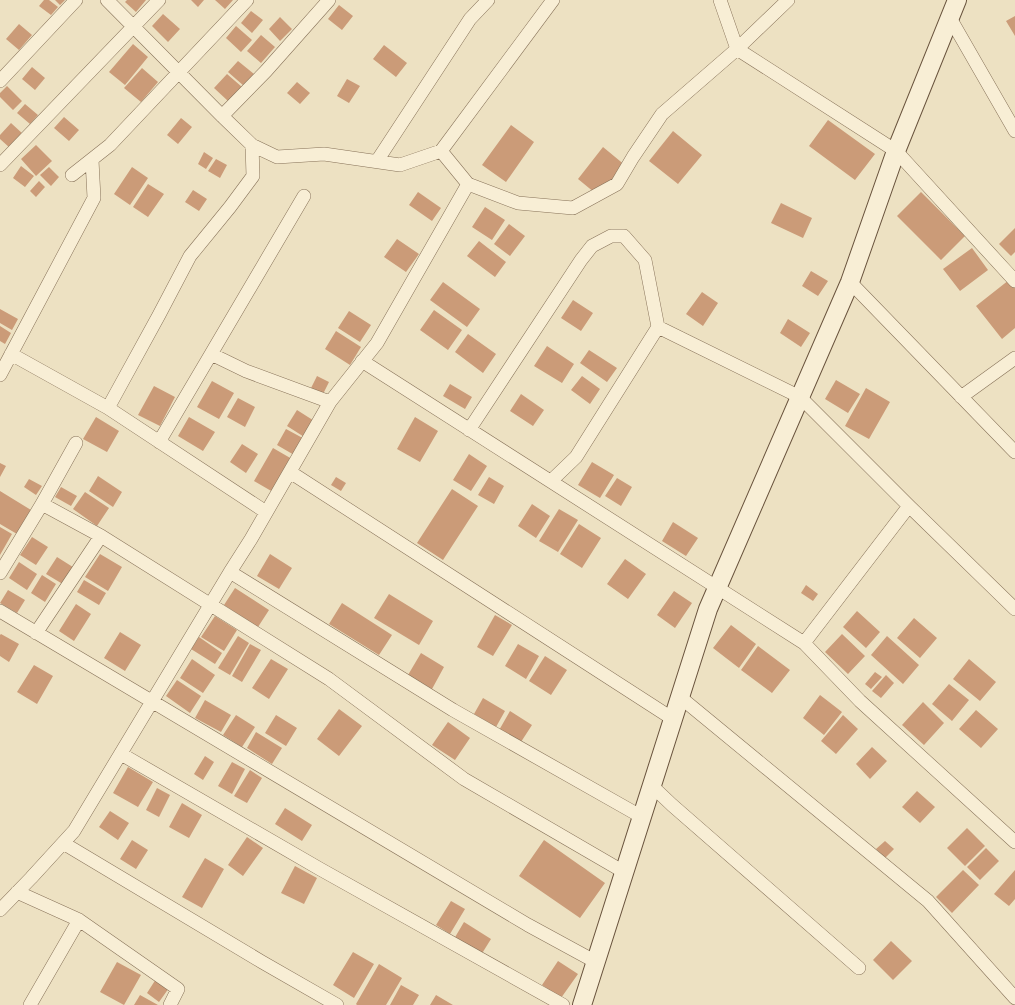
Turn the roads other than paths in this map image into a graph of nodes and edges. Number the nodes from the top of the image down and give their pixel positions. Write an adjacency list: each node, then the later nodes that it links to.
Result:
1 (76, 0): 15 (street)
2 (107, 0): 12 (street)
3 (159, 0): 12 (street)
4 (247, 0): 14 (street)
5 (329, 0): 16 (street)
6 (488, 0): 22 (street)
7 (553, 0): 19 (street)
8 (720, 0): 13 (street)
9 (788, 0): 13 (street)
10 (957, 0): 11 (street)
11 (950, 18): 17 (street); 20 (street)
12 (134, 26): 14 (street); 23 (street)
13 (737, 48): 20 (street); 25 (street)
14 (179, 72): 16 (street); 21 (street)
15 (0, 81)
16 (222, 116): 18 (street)
17 (1015, 131)
18 (252, 145): 22 (street); 38 (street)
19 (441, 151): 22 (street); 25 (street)
20 (896, 151): 27 (street); 28 (street)
21 (92, 160): 24 (street); 30 (street)
22 (377, 161)
23 (0, 165)
24 (72, 175)
25 (468, 184): 33 (street)
26 (304, 196): 31 (street)
27 (1015, 281)
28 (850, 282): 35 (street); 36 (street)
29 (658, 327): 35 (street); 39 (street); 44 (street)
30 (11, 354): 34 (street); 38 (street)
31 (211, 354): 37 (street); 40 (street)
32 (1015, 358): 36 (street)
33 (362, 361): 37 (street); 39 (street)
34 (0, 375)
35 (800, 397): 46 (street); 51 (street)
36 (961, 397): 42 (street)
37 (330, 402): 43 (street)
38 (108, 408): 40 (street)
39 (469, 430): 44 (street)
40 (159, 442): 47 (street)
41 (76, 443): 45 (street)
42 (1015, 452)
43 (290, 472): 47 (street); 59 (street)
44 (551, 481): 51 (street)
45 (42, 504): 48 (street); 50 (street)
46 (909, 506): 53 (street); 56 (street)
47 (266, 512): 49 (street)
48 (101, 536): 52 (street); 55 (street)
49 (230, 572): 52 (street); 62 (street)
50 (0, 573)
51 (717, 587): 56 (street); 57 (street)
52 (210, 605): 58 (street); 65 (street)
53 (1015, 609)
54 (0, 611): 55 (street)
55 (36, 633): 58 (street)
56 (804, 643): 63 (street)
57 (680, 697): 59 (street); 71 (street)
58 (152, 702): 60 (street); 69 (street)
59 (673, 719): 61 (street)
60 (121, 754): 64 (street); 75 (street)
61 (652, 786): 62 (street); 70 (street)
62 (642, 817): 65 (street)
63 (1015, 842)
64 (63, 843): 66 (street); 74 (street)
65 (624, 872): 69 (street)
66 (17, 892): 67 (street); 68 (street)
67 (0, 910)
68 (79, 920): 72 (street); 73 (street)
69 (596, 962): 76 (street)
70 (859, 968)
71 (1015, 998)
72 (30, 1005)
73 (170, 1005)
74 (337, 1005)
75 (563, 1005)
76 (582, 1005)

